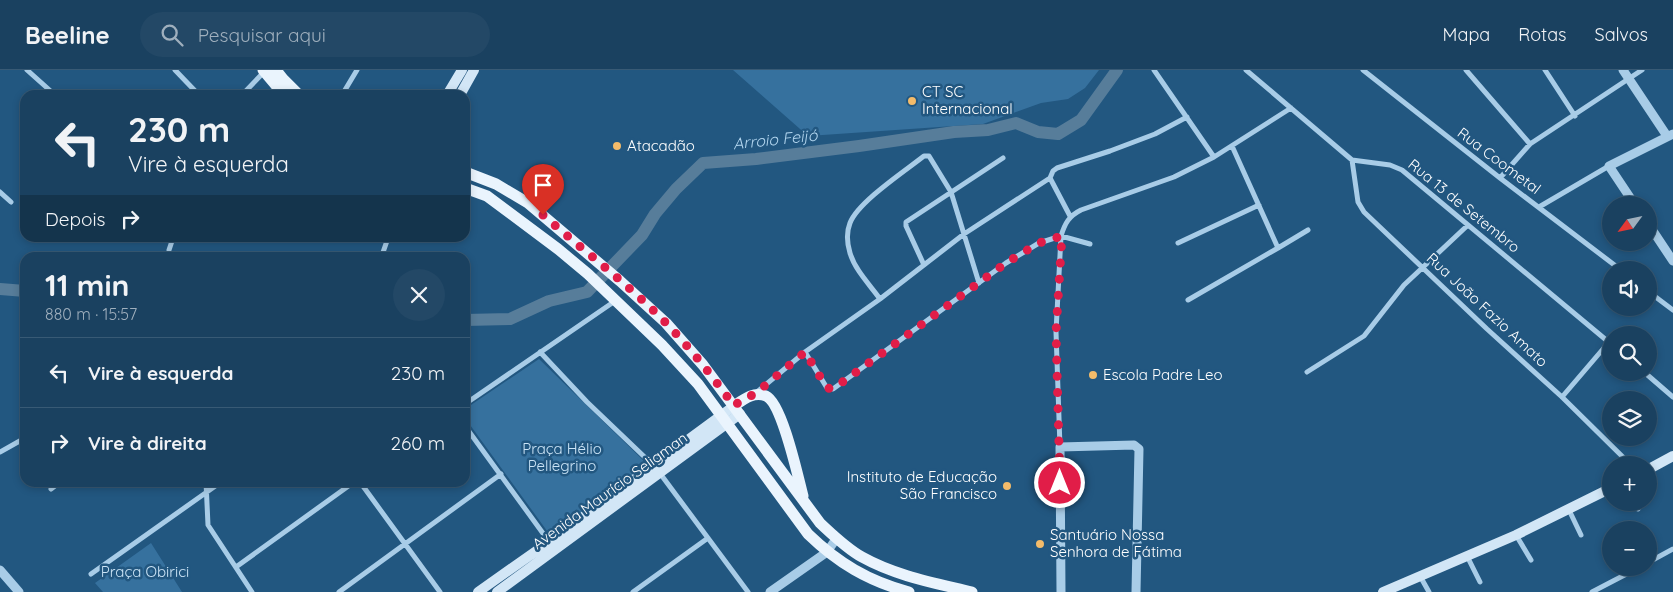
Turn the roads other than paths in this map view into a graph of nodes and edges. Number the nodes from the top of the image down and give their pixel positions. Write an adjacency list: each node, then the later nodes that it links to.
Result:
1 (27, 70): 15 (street)
2 (175, 70): 16 (street)
3 (276, 70): 19 (main road)
4 (357, 70): 20 (street)
5 (462, 70): 21 (main road)
6 (474, 70): 22 (main road)
7 (1154, 70): 25 (street)
8 (1246, 70): 23 (street)
9 (1363, 70): 35 (street, Rua Coometal)
10 (1466, 70): 27 (street)
11 (1545, 70): 24 (street)
12 (1642, 70): 14 (street)
13 (263, 71): 17 (street); 18 (main road)
14 (1626, 74): 24 (street); 26 (street)
15 (49, 90)
16 (193, 90)
17 (246, 90)
18 (280, 90)
19 (294, 90)
20 (345, 90)
21 (450, 90)
22 (463, 90)
23 (1291, 108): 28 (street); 31 (street)
24 (1575, 116): 27 (street)
25 (1187, 117): 29 (street); 34 (street)
26 (1670, 135): 32 (street)
27 (1530, 144): 35 (street)
28 (1232, 146): 29 (street); 41 (street)
29 (1214, 157): 43 (street)
30 (1003, 158): 38 (street)
31 (1352, 160): 44 (street, Rua 13 de Setembro); 59 (street, Rua João Fazio Amato)
32 (1610, 166): 39 (street); 42 (street)
33 (470, 174): 49 (main road)
34 (1050, 178): 43 (street); 46 (street)
35 (1500, 178): 42 (street, Rua Coometal)
36 (470, 190): 54 (main road)
37 (0, 192): 40 (street)
38 (951, 192): 46 (street); 58 (street); 63 (street)
39 (1629, 196)
40 (11, 202)
41 (1259, 204): 51 (street); 53 (street)
42 (1539, 207): 56 (street, Rua Coometal)
43 (1070, 216): 47 (street)
44 (1468, 225): 59 (street); 66 (street, Rua 13 de Setembro)
45 (1308, 230): 53 (street)
46 (964, 234): 58 (street); 60 (street)
47 (1062, 236): 52 (street); 60 (street); 80 (street)
48 (1658, 238): 57 (street)
49 (571, 239): 54 (main road); 76 (main road)
50 (172, 242): 55 (street)
51 (1178, 243)
52 (1090, 244)
53 (1278, 248): 64 (street)
54 (558, 249): 61 (main road)
55 (169, 250)
56 (1609, 261)
57 (1673, 261)
58 (924, 265): 63 (street)
59 (1422, 266): 70 (street); 73 (street, Rua João Fazio Amato)
60 (979, 283): 68 (street)
61 (612, 297): 67 (street); 77 (main road)
62 (1657, 298): 65 (street)
63 (880, 299): 68 (street)
64 (1188, 300)
65 (1673, 310)
66 (1602, 336)
67 (540, 352): 75 (street); 85 (street)
68 (805, 352): 72 (street)
69 (1602, 352): 73 (street)
70 (1307, 372)
71 (1654, 381): 74 (street)
72 (755, 394): 76 (main road); 95 (main road)
73 (1562, 397): 82 (street, Rua João Fazio Amato)
74 (1673, 397)
75 (470, 401)
76 (737, 410): 77 (main road, Avenida Maurício Seligman); 95 (main road)
77 (725, 419): 85 (main road, Avenida Maurício Seligman); 104 (main road)
78 (470, 433): 86 (street)
79 (20, 441): 81 (street)
80 (1060, 447): 125 (street); 126 (street)
81 (0, 452)
82 (1622, 456)
83 (1673, 456): 84 (main road)
84 (1657, 465)
85 (657, 470): 99 (street); 102 (main road, Avenida Maurício Seligman)
86 (501, 474): 101 (street); 102 (street)
87 (54, 487): 92 (street)
88 (206, 487): 93 (street)
89 (214, 487): 93 (street)
90 (347, 487): 108 (street)
91 (363, 487): 101 (street)
92 (51, 489)
93 (207, 492): 108 (street); 110 (street)
94 (1602, 493): 96 (main road)
95 (805, 503): 100 (main road)
96 (1568, 510): 97 (main road); 98 (street)
97 (1516, 534): 105 (main road); 107 (street)
98 (1581, 535)
99 (708, 538): 120 (street); 121 (street)
100 (836, 539): 104 (street); 124 (main road)
101 (404, 545): 116 (street); 117 (street)
102 (552, 546): 118 (main road, Avenida Maurício Seligman); 119 (main road, Avenida Maurício Seligman)
103 (1673, 549): 106 (street)
104 (827, 552): 122 (street); 123 (main road)
105 (1467, 556): 111 (main road); 113 (street)
106 (1657, 558)
107 (1531, 560)
108 (236, 567): 115 (street)
109 (0, 570): 114 (street)
110 (92, 574)
111 (1420, 575): 127 (main road); 128 (street)
112 (1623, 576): 129 (street)
113 (1480, 582)
114 (19, 592)
115 (252, 592)
116 (339, 592)
117 (440, 592)
118 (478, 592)
119 (497, 592)
120 (633, 592)
121 (748, 592)
122 (770, 592)
123 (909, 592)
124 (972, 592)
125 (1060, 592)
126 (1136, 592)
127 (1383, 592)
128 (1429, 592)
129 (1592, 592)

